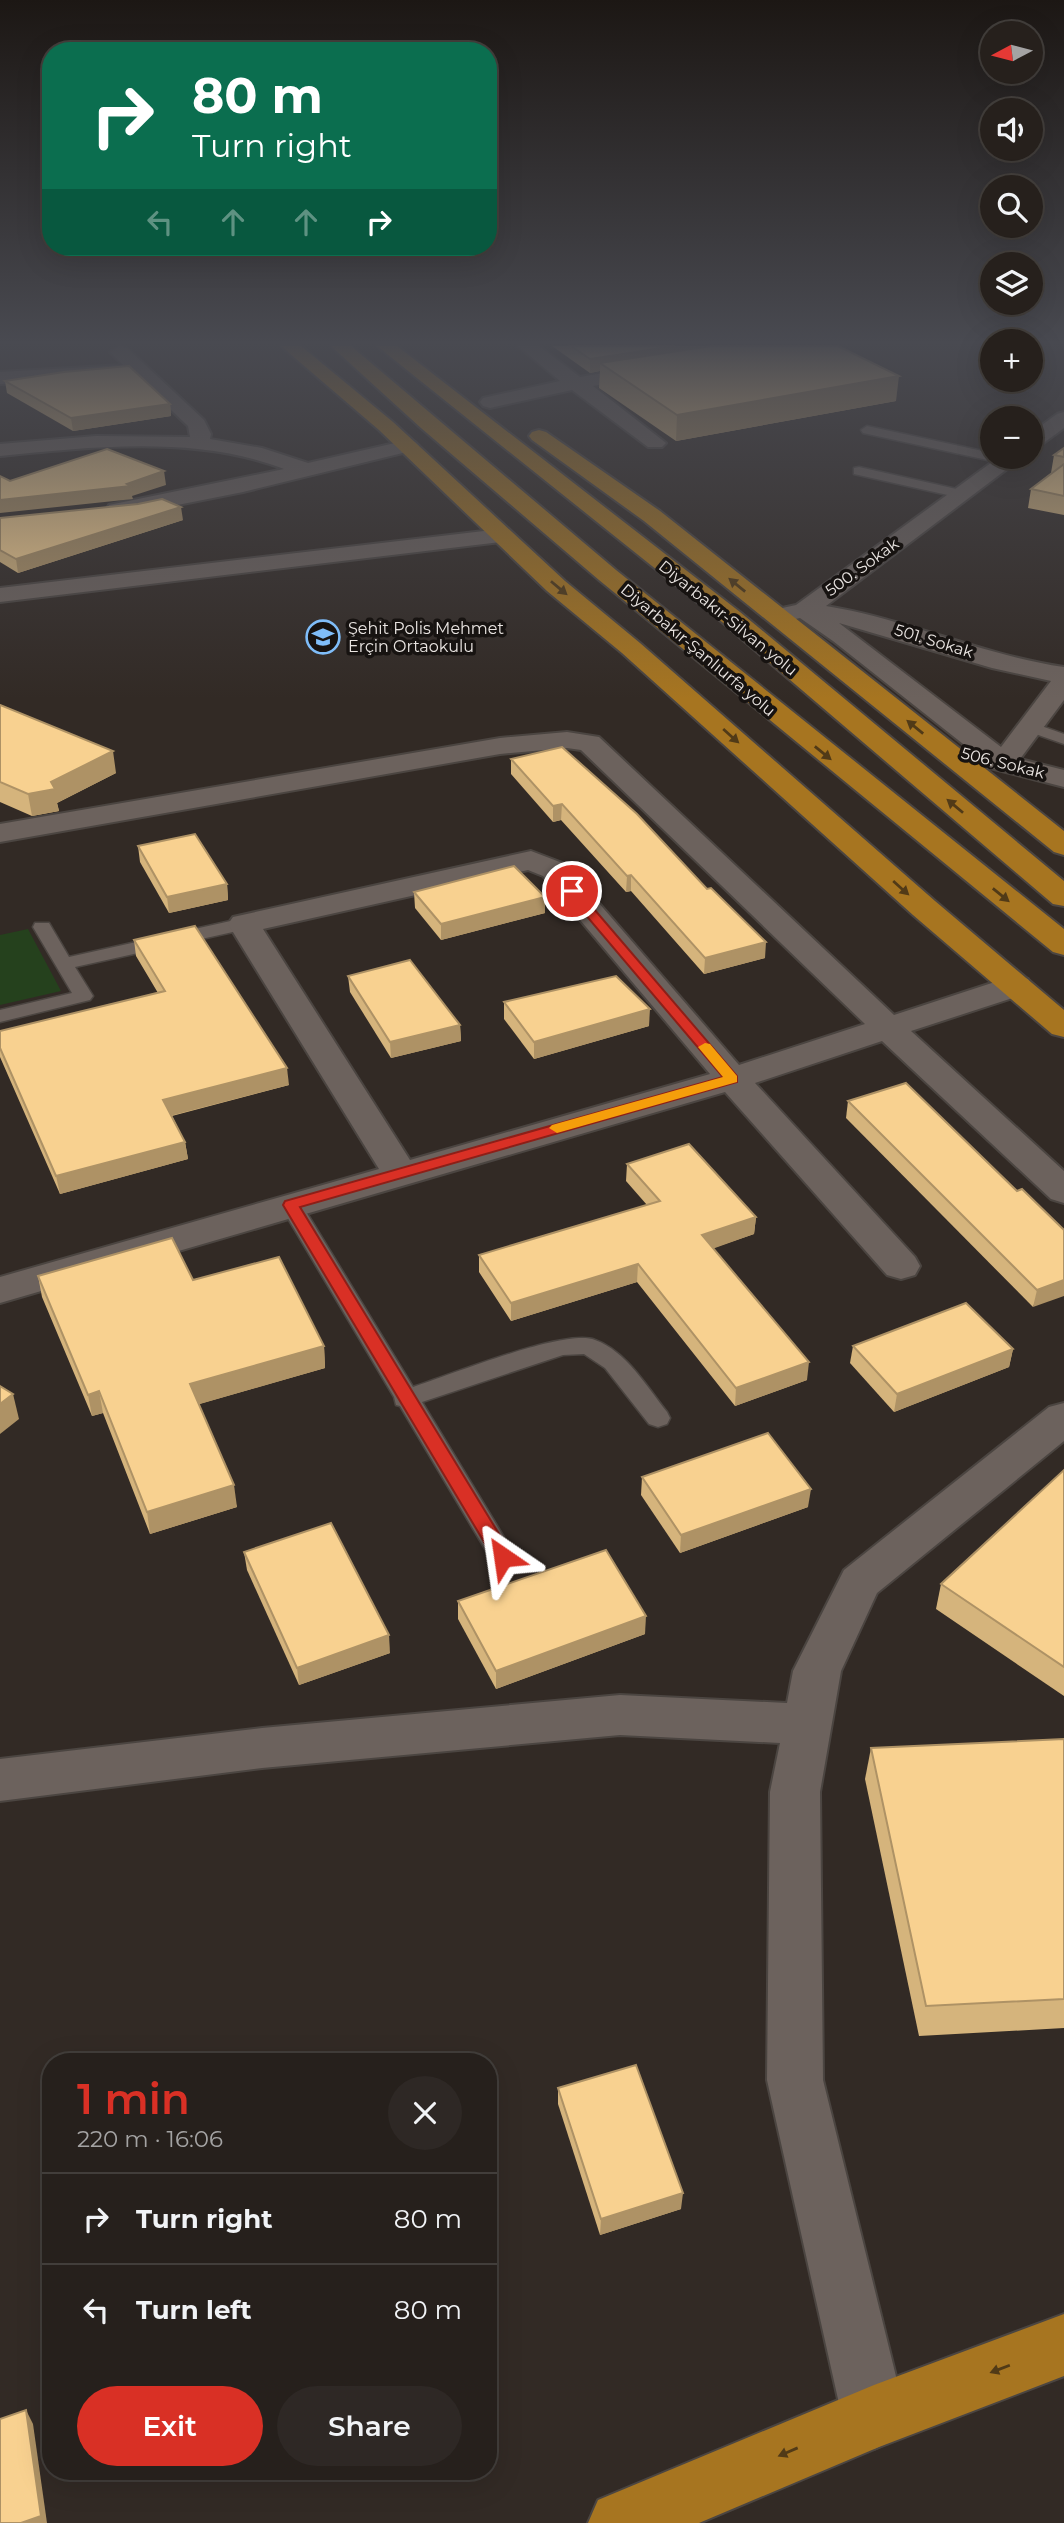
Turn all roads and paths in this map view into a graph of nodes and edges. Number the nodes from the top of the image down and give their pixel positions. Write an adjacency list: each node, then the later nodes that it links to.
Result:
1 (289, 464): 9 (street)
2 (333, 464): 9 (street)
3 (426, 464): 12 (highway)
4 (475, 464): 21 (highway, Diyarbakır-Şanlıurfa yolu)
5 (536, 464): 18 (highway, Diyarbakır-Silvan yolu)
6 (573, 464): 18 (highway)
7 (578, 464): 17 (highway, one-way to 7)
8 (989, 469): 11 (street, 500. Sokak)
9 (307, 470): 13 (street)
10 (859, 471): 11 (lane)
11 (961, 494): 16 (street, 500. Sokak)
12 (460, 496): 14 (highway); 21 (highway)
13 (97, 512)
14 (502, 536): 15 (street); 34 (highway, one-way to 34)
15 (0, 595)
16 (804, 610): 17 (street, 500. Sokak); 19 (street, 501. Sokak); 25 (street)
17 (775, 616): 24 (highway, one-way to 17)
18 (731, 617): 29 (highway, Diyarbakır-Silvan yolu, one-way to 18)
19 (1064, 675)
20 (1064, 682): 22 (street)
21 (757, 700): 32 (highway, Diyarbakır-Şanlıurfa yolu, one-way to 32)
22 (1030, 727): 23 (lane); 25 (street)
23 (1064, 739)
24 (942, 748): 25 (street, 506. Sokak); 28 (highway)
25 (1003, 762): 26 (street, 506. Sokak)
26 (1064, 779)
27 (0, 833): 37 (street)
28 (1064, 846)
29 (1064, 897)
30 (244, 923): 33 (lane); 38 (street); 39 (street)
31 (42, 927): 33 (lane)
32 (1064, 945)
33 (64, 964): 35 (lane)
34 (1016, 986): 36 (highway); 37 (street)
35 (0, 1016)
36 (1064, 1027)
37 (889, 1029): 38 (street); 40 (street)
38 (732, 1079): 39 (street); 42 (street)
39 (400, 1173): 41 (street)
40 (1064, 1191)
41 (291, 1205): 43 (street); 44 (lane)
42 (901, 1266)
43 (2, 1283)
44 (405, 1399): 45 (lane); 47 (lane)
45 (658, 1418)
46 (1064, 1418): 48 (street)
47 (503, 1557)
48 (807, 1724): 49 (street); 51 (street)
49 (0, 1780)
50 (1064, 2345): 51 (highway, one-way to 51)
51 (874, 2417): 52 (highway, one-way to 52)
52 (621, 2523)

